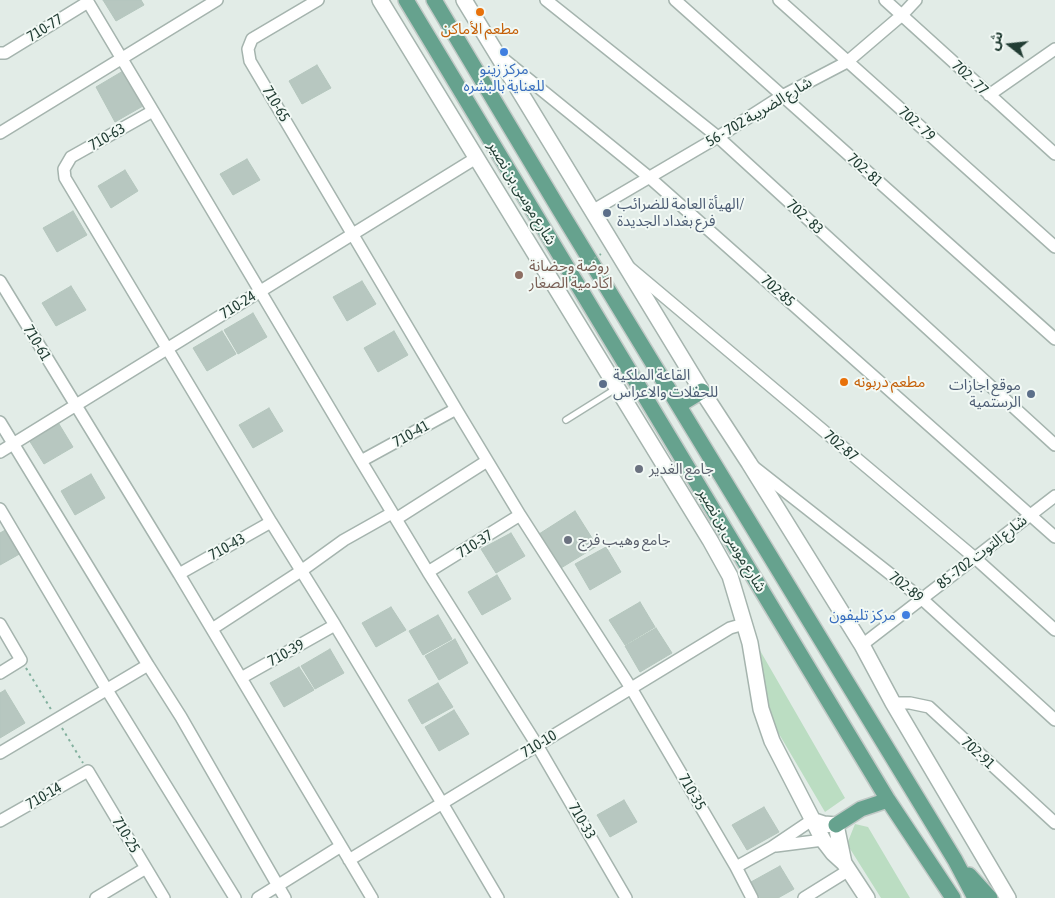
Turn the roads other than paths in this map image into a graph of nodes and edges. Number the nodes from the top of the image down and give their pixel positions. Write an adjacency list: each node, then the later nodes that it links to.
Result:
1 (217, 0): 17 (street)
2 (318, 0): 28 (street, 710-65)
3 (380, 0): 25 (street)
4 (406, 0): 76 (main road, شارع موسى بن نصير)
5 (434, 0): 37 (main road, شارع موسى بن نصير)
6 (464, 0): 15 (street)
7 (546, 0): 23 (street, 702 - 83)
8 (675, 0): 20 (street, 702- 81)
9 (779, 0): 18 (street, 702 - 79)
10 (885, 0): 13 (street, 702 - 77)
11 (916, 0): 13 (street, شارع الضريبة 702 - 56)
12 (87, 1): 16 (street, 710-77); 17 (street)
13 (902, 15): 18 (street, شارع الضريبة 702 - 56); 19 (street, 702 - 77)
14 (1055, 49): 19 (street)
15 (494, 51): 26 (street, 702-85); 27 (street)
16 (0, 53)
17 (122, 59): 21 (street); 22 (street)
18 (847, 62): 20 (street, شارع الضريبة 702 - 56); 29 (street, 702 - 79)
19 (989, 95): 24 (street, 702 - 77)
20 (782, 96): 23 (street, شارع الضريبة 702 - 56); 33 (street, 702- 81)
21 (153, 111): 32 (street); 34 (street, 710-63)
22 (0, 133)
23 (718, 138): 26 (street, شارع الضريبة 702 - 56); 43 (street, 702 - 83)
24 (1052, 147)
25 (476, 158): 28 (street, 710-24); 35 (street)
26 (650, 178): 27 (street, شارع الضريبة 702 - 56); 50 (street, 702-85)
27 (592, 211): 30 (street)
28 (354, 233): 32 (street, 710-24); 39 (street)
29 (1055, 247)
30 (626, 264): 36 (street); 55 (street, 702-87)
31 (2, 289): 38 (street, 710-61)
32 (260, 291): 34 (street, 710-24); 45 (street)
33 (1055, 339)
34 (168, 348): 38 (street, 710-24); 53 (street)
35 (617, 388): 40 (lane); 62 (street)
36 (702, 391): 37 (main road); 47 (street)
37 (679, 405): 86 (main road, شارع موسى بن نصير)
38 (75, 406): 42 (street, 710-24); 58 (street)
39 (456, 409): 45 (street, 710-41); 46 (street)
40 (566, 420)
41 (0, 422): 42 (street)
42 (13, 444): 44 (street, 710-24); 66 (street)
43 (1055, 445)
44 (0, 452)
45 (361, 461): 51 (street)
46 (487, 461): 51 (street); 52 (street)
47 (749, 463): 59 (street, 702-89); 65 (street)
48 (1055, 496): 50 (street, شارع التوت 702- 85)
49 (0, 509): 70 (street)
50 (1030, 515): 54 (street, 702-85); 55 (street, شارع التوت 702- 85)
51 (394, 516): 56 (street); 57 (street)
52 (520, 516): 57 (street, 710-37); 69 (street)
53 (271, 522): 56 (street); 58 (street, 710-43)
54 (1055, 537)
55 (975, 558): 59 (street, شارع التوت 702- 85); 64 (street, 702-87)
56 (301, 571): 61 (street); 63 (street)
57 (428, 572): 73 (street)
58 (179, 574): 63 (street)
59 (922, 599): 65 (street, شارع التوت 702- 85); 72 (street, 702-89)
60 (0, 624): 67 (street)
61 (335, 626): 68 (street, 710-39); 77 (street)
62 (737, 626): 69 (street, 710-10); 78 (street)
63 (212, 629): 68 (street)
64 (1055, 630)
65 (862, 645): 71 (street)
66 (148, 665): 70 (street); 90 (street)
67 (0, 673)
68 (241, 678): 83 (street)
69 (631, 688): 73 (street, 710-10); 87 (street, 710-35)
70 (106, 690): 74 (street); 93 (street)
71 (893, 703): 80 (street, 702-91); 105 (street)
72 (1055, 720)
73 (537, 745): 77 (street, 710-10); 98 (street, 710-33)
74 (0, 753)
75 (88, 771): 79 (street, 710-14); 89 (street, 710-25)
76 (888, 800): 81 (main road); 102 (main road, شارع موسى بن نصير)
77 (442, 803): 85 (street, 710-10); 97 (street)
78 (812, 820): 81 (street); 82 (street); 84 (street)
79 (0, 821)
80 (1055, 823)
81 (836, 825): 88 (street)
82 (823, 840): 84 (street); 88 (street)
83 (341, 846): 85 (street); 90 (street)
84 (772, 846): 87 (street)
85 (349, 860): 96 (street)
86 (955, 860): 103 (main road, شارع موسى بن نصير); 104 (main road)
87 (736, 867): 99 (street, 710-35)
88 (847, 867): 100 (street); 101 (street)
89 (146, 868): 91 (street); 92 (street, 710-25)
90 (278, 885): 94 (street); 95 (street)
91 (96, 898)
92 (164, 898)
93 (235, 898)
94 (258, 898)
95 (285, 898)
96 (372, 898)
97 (498, 898)
98 (626, 898)
99 (751, 898)
100 (804, 898)
101 (867, 898)
102 (953, 898)
103 (975, 898)
104 (990, 898)
105 (1008, 898)

